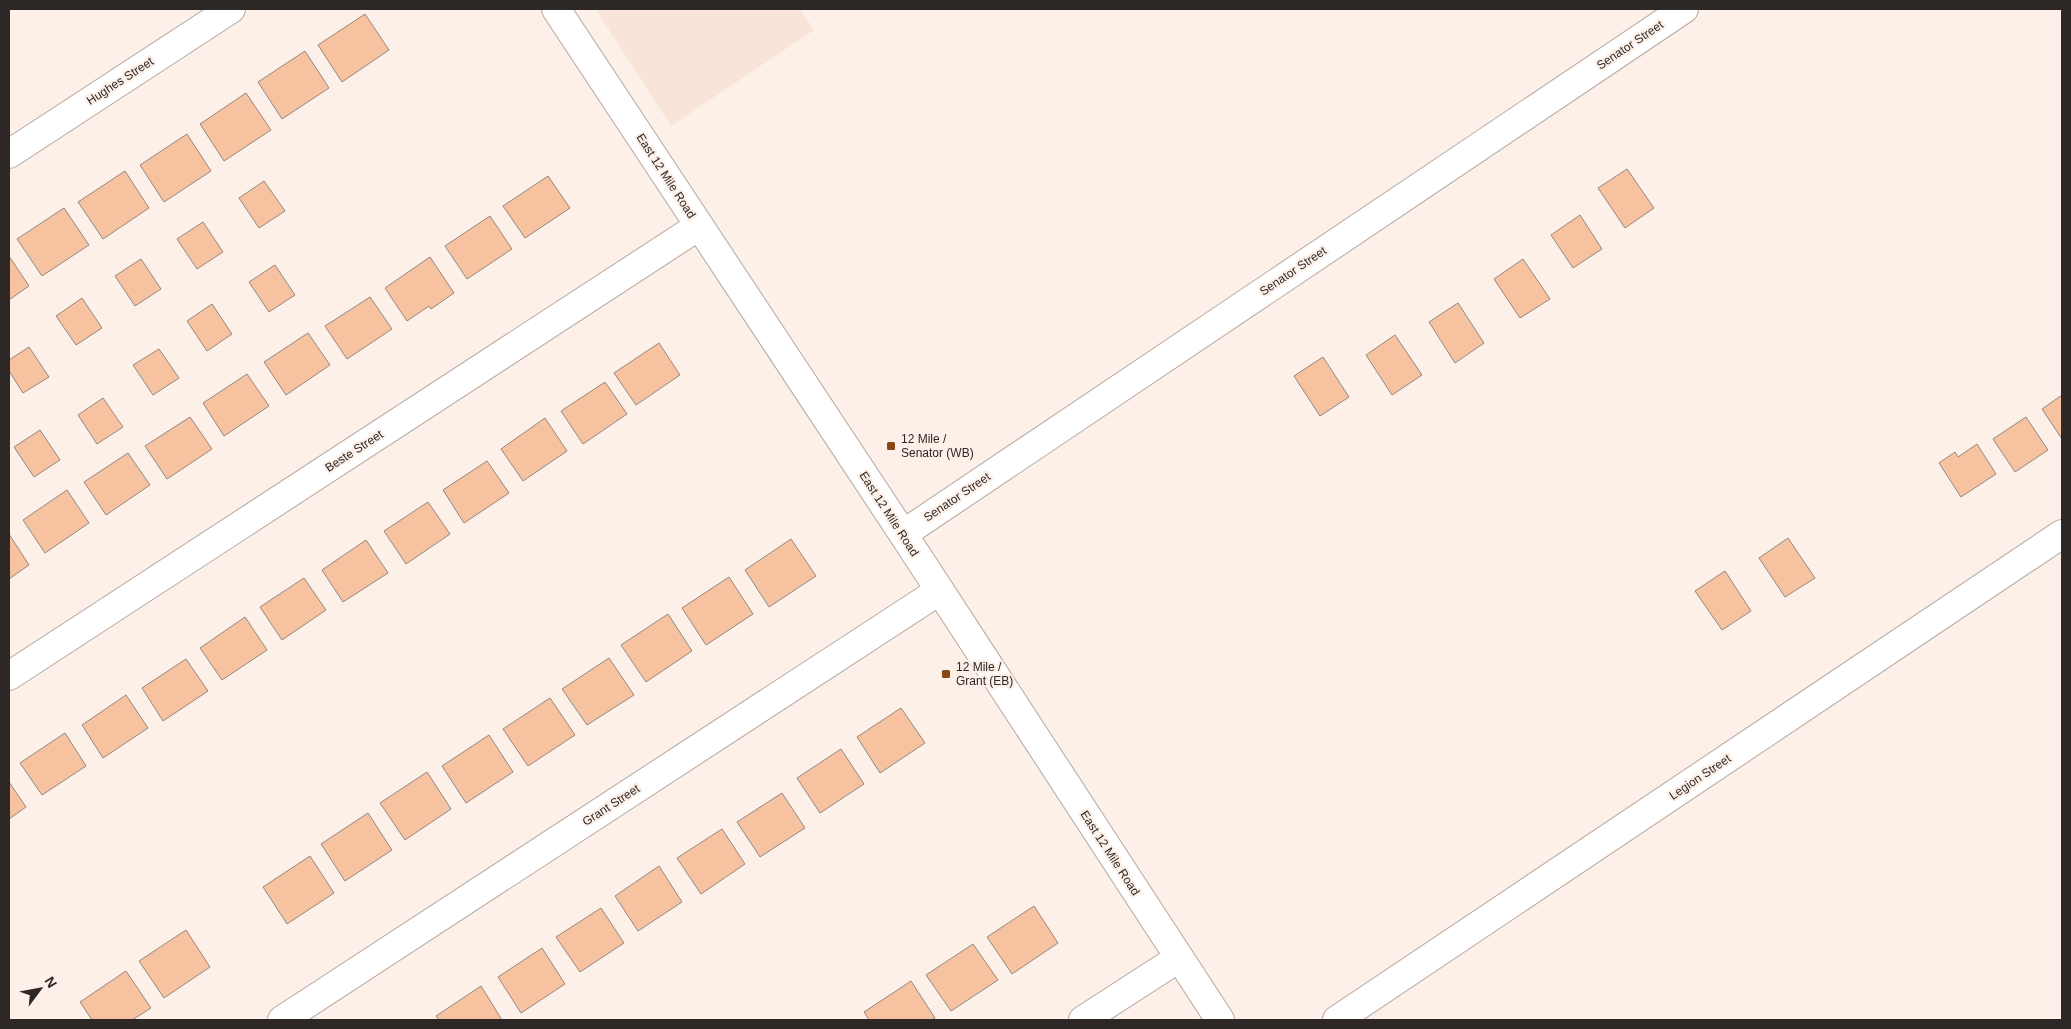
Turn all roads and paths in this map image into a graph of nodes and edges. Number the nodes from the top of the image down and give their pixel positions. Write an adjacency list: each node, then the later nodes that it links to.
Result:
1 (230, 9): 4 (street, Hughes Street)
2 (556, 9): 5 (street, East 12 Mile Road)
3 (1684, 9): 6 (street, Senator Street)
4 (9, 154)
5 (699, 226): 6 (street, East 12 Mile Road); 9 (street, Beste Street)
6 (903, 534): 8 (street, East 12 Mile Road)
7 (2062, 534): 14 (street, Legion Street)
8 (939, 591): 10 (street, East 12 Mile Road); 11 (street, Grant Street)
9 (9, 676)
10 (1179, 958): 12 (street); 13 (street, East 12 Mile Road)
11 (282, 1020)
12 (1083, 1020)
13 (1220, 1020)
14 (1337, 1020)

